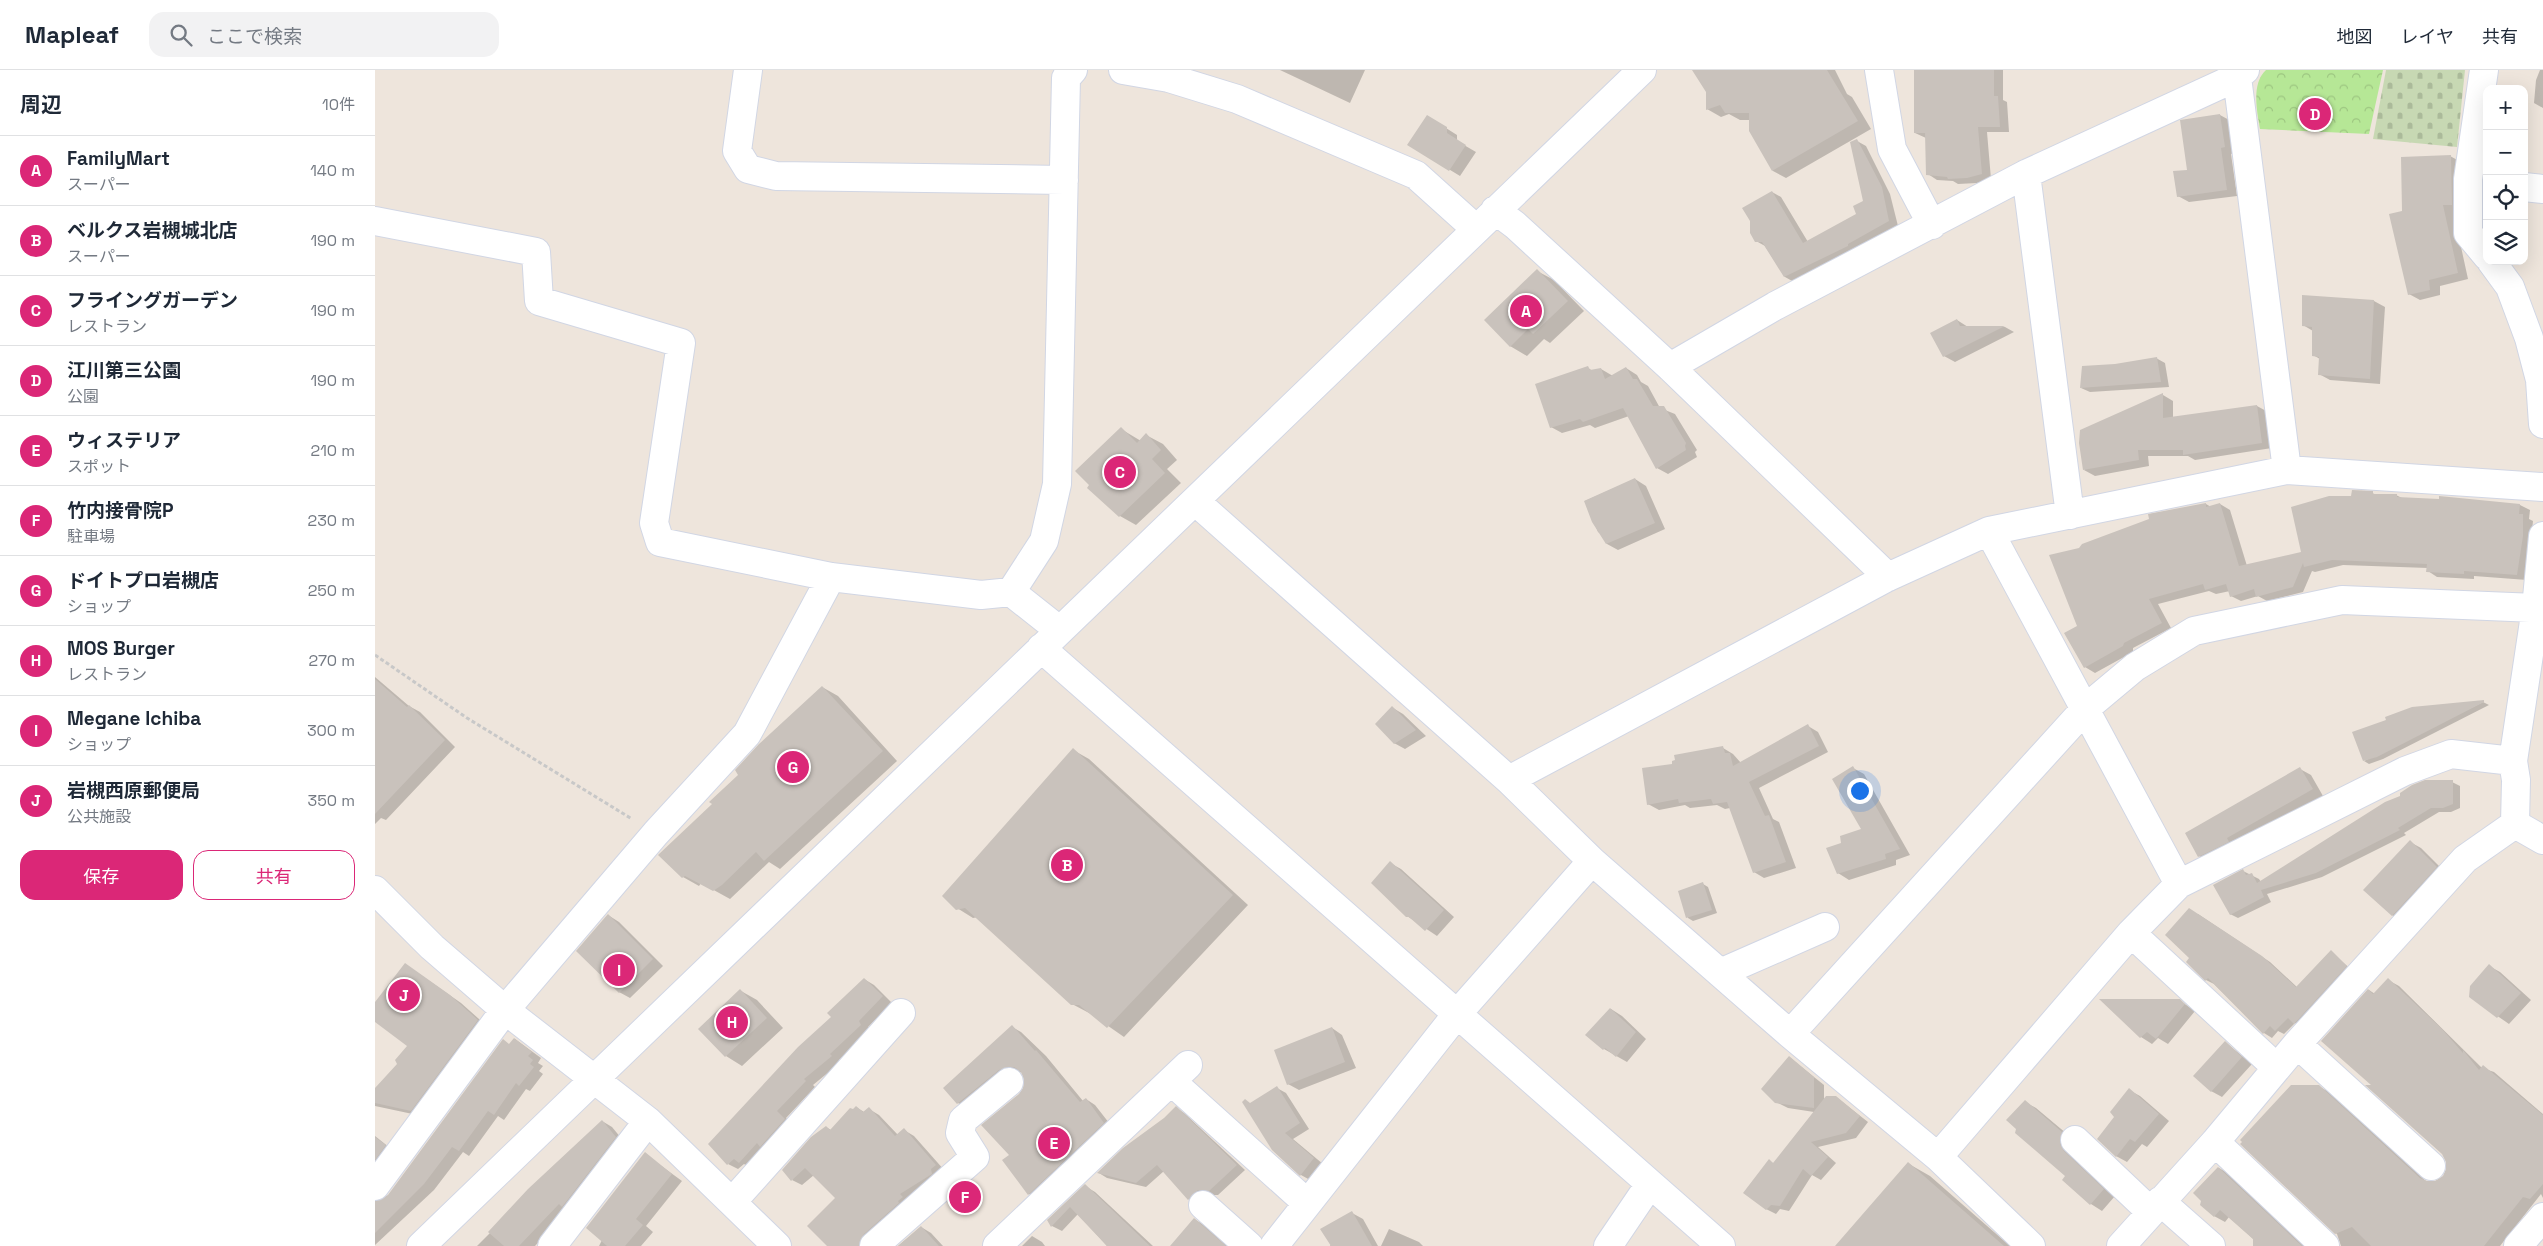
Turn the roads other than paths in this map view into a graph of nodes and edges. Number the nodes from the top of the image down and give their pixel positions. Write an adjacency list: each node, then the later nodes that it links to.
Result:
1 (748, 70): 10 (street)
2 (1073, 70): 10 (street)
3 (1123, 70): 7 (street)
4 (1642, 70): 14 (street)
5 (1879, 70): 16 (street)
6 (2484, 70): 11 (street)
7 (1170, 74): 17 (street)
8 (2241, 74): 9 (street); 23 (street)
9 (2026, 174): 16 (street); 26 (street)
10 (1064, 180): 31 (street)
11 (2477, 180): 18 (street)
12 (2528, 187): 13 (street)
13 (2543, 189)
14 (1495, 210): 17 (street); 20 (street)
15 (375, 221): 29 (street)
16 (1932, 225): 20 (street)
17 (1476, 229): 25 (street)
18 (2483, 251)
19 (2494, 265): 21 (street)
20 (1670, 367): 30 (street)
21 (2541, 381): 22 (street)
22 (2543, 424)
23 (2287, 470): 24 (street); 26 (street)
24 (2543, 487)
25 (1195, 501): 33 (street); 36 (street)
26 (2070, 515): 27 (street)
27 (1989, 531): 30 (street); 34 (street)
28 (2543, 536): 32 (street)
29 (831, 577): 31 (street); 45 (street)
30 (1888, 577): 36 (street)
31 (1011, 592): 33 (street)
32 (2536, 608): 34 (street); 35 (street)
33 (1050, 639): 47 (street); 51 (street)
34 (2086, 708): 40 (street); 48 (street)
35 (2513, 761): 37 (street); 40 (street)
36 (1509, 780): 39 (street)
37 (2515, 824): 38 (street); 49 (street)
38 (2543, 840)
39 (1592, 861): 44 (street); 47 (street)
40 (2179, 884): 43 (street)
41 (375, 890): 45 (street)
42 (1825, 927): 44 (street)
43 (2131, 932): 50 (street); 56 (street)
44 (1721, 973): 48 (street)
45 (505, 1010): 51 (street); 59 (street)
46 (901, 1013): 60 (street)
47 (1457, 1014): 58 (street); 61 (street)
48 (1790, 1034): 56 (street)
49 (2297, 1044): 50 (street); 57 (street)
50 (2277, 1068): 55 (street)
51 (596, 1079): 53 (street); 66 (street)
52 (1009, 1082): 69 (street)
53 (648, 1121): 60 (street); 67 (street)
54 (2075, 1140): 63 (street)
55 (2215, 1142): 63 (street); 77 (street)
56 (1938, 1157): 75 (street)
57 (2431, 1166)
58 (1650, 1184): 73 (street); 74 (street)
59 (375, 1186)
60 (732, 1202): 68 (street)
61 (1307, 1203): 70 (street); 72 (street)
62 (1203, 1205): 71 (street)
63 (2155, 1206): 65 (street); 76 (street)
64 (2543, 1217): 78 (street)
65 (2123, 1245)
66 (421, 1246)
67 (552, 1246)
68 (777, 1246)
69 (874, 1246)
70 (997, 1246)
71 (1249, 1246)
72 (1274, 1246)
73 (1608, 1246)
74 (1721, 1246)
75 (2031, 1246)
76 (2211, 1246)
77 (2325, 1246)
78 (2518, 1246)

